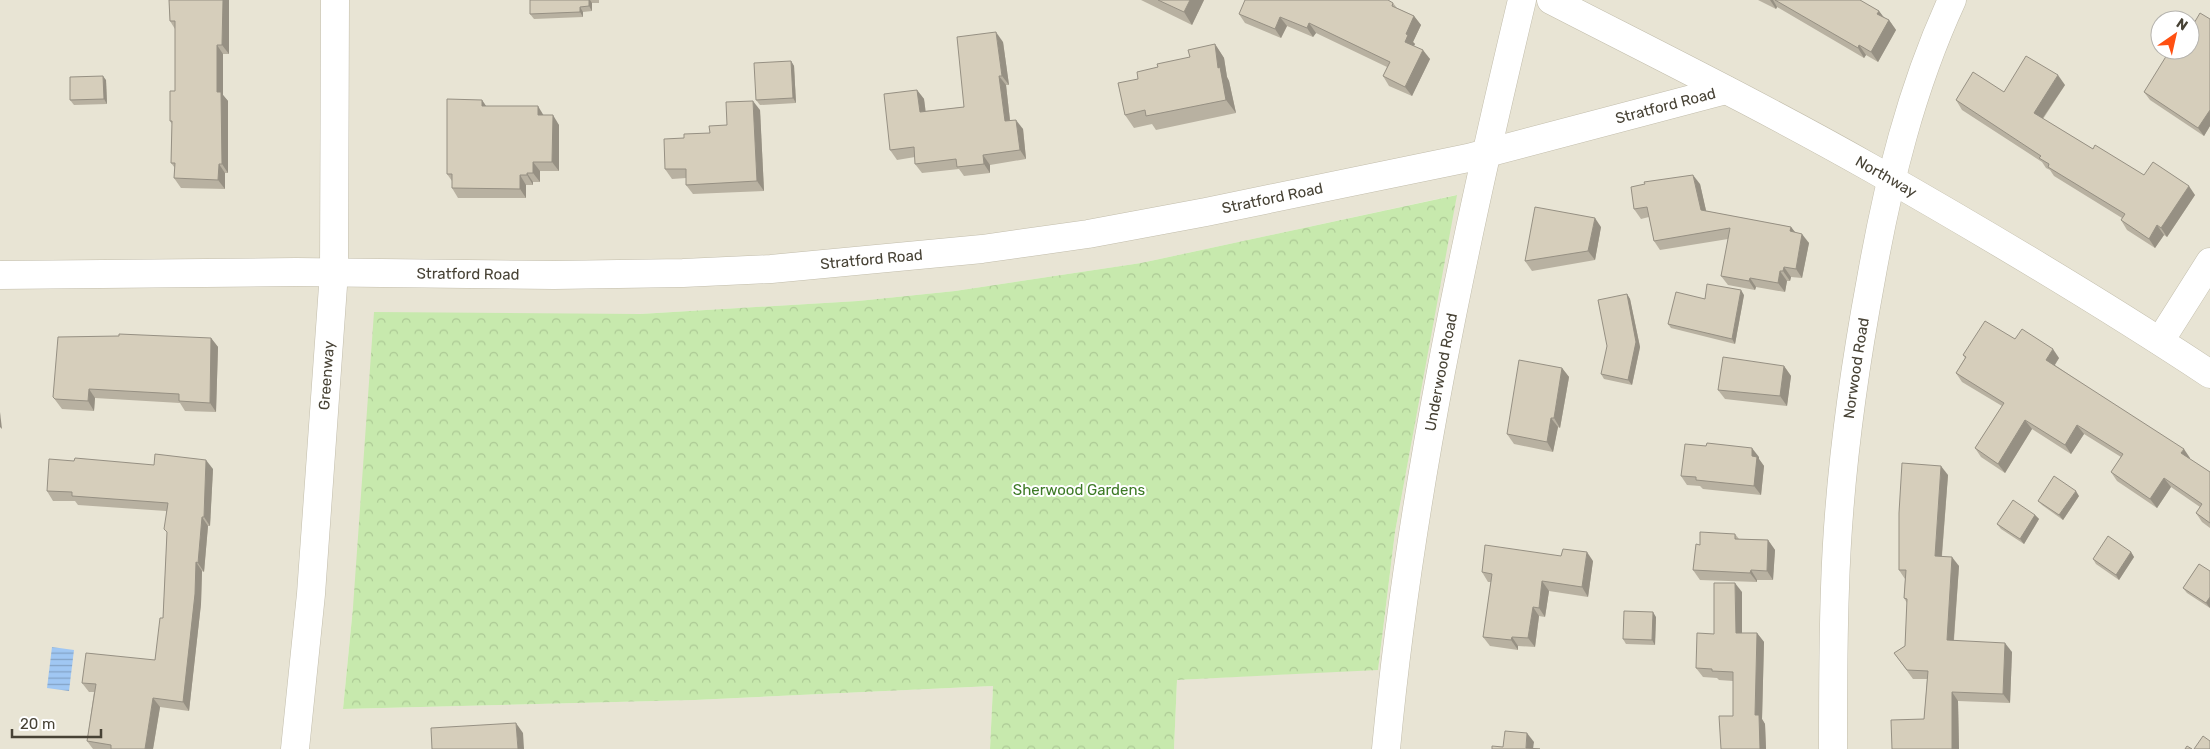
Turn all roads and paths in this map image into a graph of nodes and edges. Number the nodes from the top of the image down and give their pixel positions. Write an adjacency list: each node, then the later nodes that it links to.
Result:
1 (335, 0): 9 (street, Greenway)
2 (1522, 0): 6 (street, Underwood Road)
3 (1551, 0): 5 (street, Northway)
4 (1952, 0): 7 (street, Norwood Road)
5 (1726, 90): 6 (street, Stratford Road); 7 (street, Northway)
6 (1487, 154): 9 (street, Stratford Road); 14 (street, Underwood Road)
7 (1890, 180): 11 (street, Northway); 15 (street, Norwood Road)
8 (2210, 262): 11 (street)
9 (334, 272): 10 (street, Stratford Road); 13 (street, Greenway)
10 (0, 276)
11 (2160, 341): 12 (street, Northway)
12 (2210, 374)
13 (295, 749)
14 (1386, 749)
15 (1833, 749)

